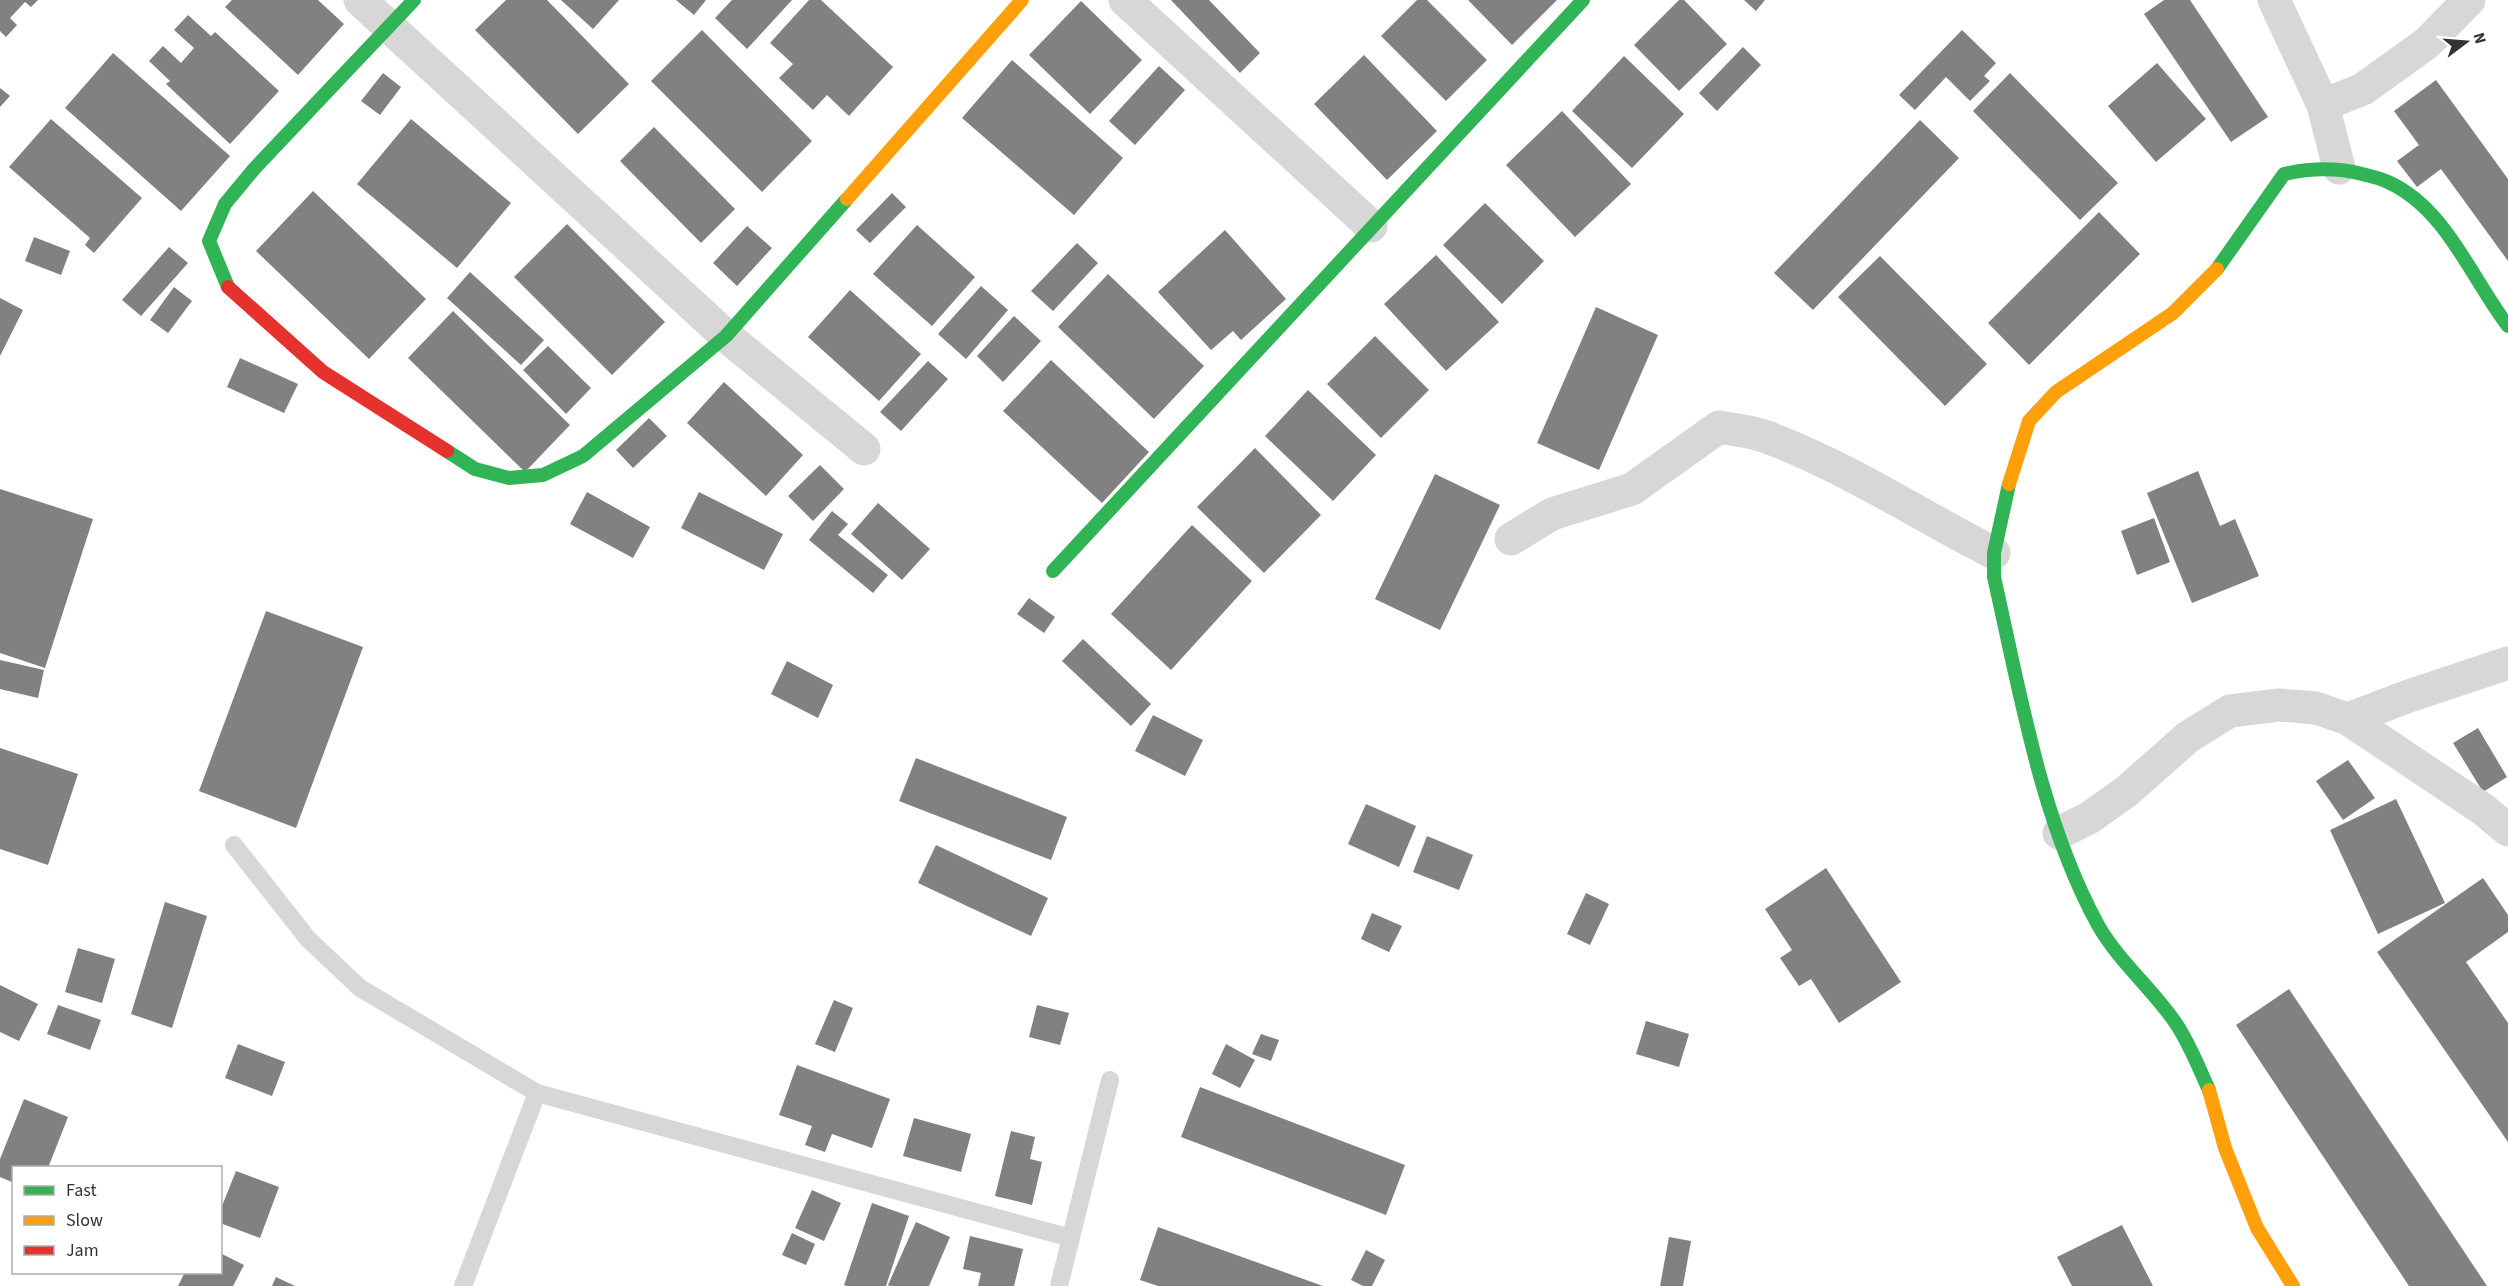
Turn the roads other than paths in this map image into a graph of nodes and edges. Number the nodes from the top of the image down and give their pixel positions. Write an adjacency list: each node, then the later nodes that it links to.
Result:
1 (360, 0): 8 (street)
2 (414, 0): 8 (street)
3 (1022, 0): 13 (street)
4 (1125, 0): 11 (street)
5 (1583, 0): 11 (street)
6 (2274, 0): 9 (street)
7 (2469, 0): 9 (street)
8 (387, 27): 13 (street); 13 (street)
9 (2323, 105): 10 (street)
10 (2339, 168): 12 (street); 16 (street)
11 (1371, 226): 17 (street)
12 (2508, 326)
13 (726, 336): 14 (street)
14 (864, 449)
15 (1511, 539): 16 (street)
16 (1994, 553): 21 (street)
17 (1053, 571)
18 (2508, 663): 19 (street)
19 (2348, 719): 20 (street); 21 (street)
20 (2508, 830)
21 (2059, 833): 28 (street)
22 (234, 845): 24 (lane)
23 (1110, 1080): 25 (lane)
24 (537, 1093): 25 (lane); 26 (lane)
25 (1071, 1238): 27 (lane)
26 (463, 1286)
27 (1059, 1286)
28 (2293, 1286)

